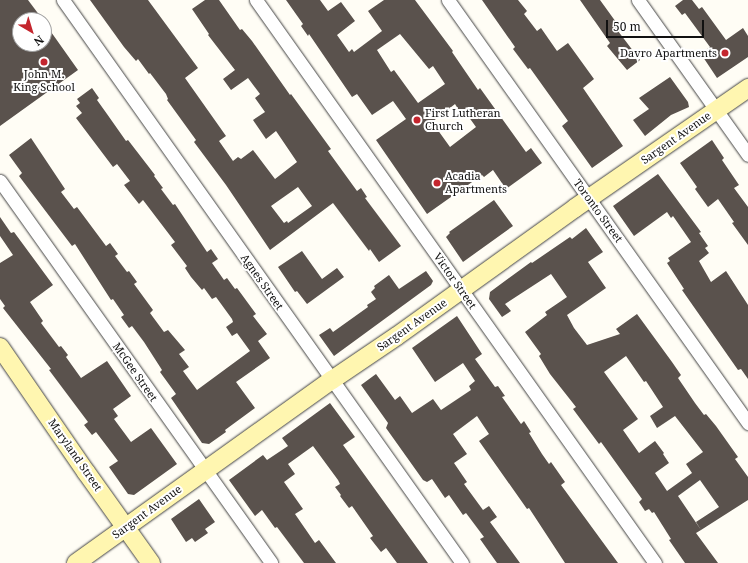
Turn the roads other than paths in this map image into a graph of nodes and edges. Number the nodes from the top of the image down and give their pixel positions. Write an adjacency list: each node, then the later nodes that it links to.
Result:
1 (63, 0): 12 (street, Agnes Street)
2 (256, 0): 10 (street, Victor Street)
3 (448, 0): 9 (street, Toronto Street)
4 (638, 0): 6 (street)
5 (748, 88): 6 (main road, Sargent Avenue)
6 (716, 110): 7 (street); 9 (main road, Sargent Avenue)
7 (748, 155)
8 (0, 181): 14 (street, McGee Street)
9 (590, 198): 10 (main road, Sargent Avenue); 13 (street, Toronto Street)
10 (461, 290): 12 (main road, Sargent Avenue); 20 (street, Victor Street)
11 (0, 347): 15 (main road, Maryland Street)
12 (332, 380): 14 (main road, Sargent Avenue); 19 (street, Agnes Street)
13 (748, 422)
14 (205, 470): 15 (main road, Sargent Avenue); 18 (street, McGee Street)
15 (126, 528): 16 (main road, Sargent Avenue); 17 (main road, Maryland Street)
16 (76, 563)
17 (152, 563)
18 (271, 563)
19 (462, 563)
20 (655, 563)

